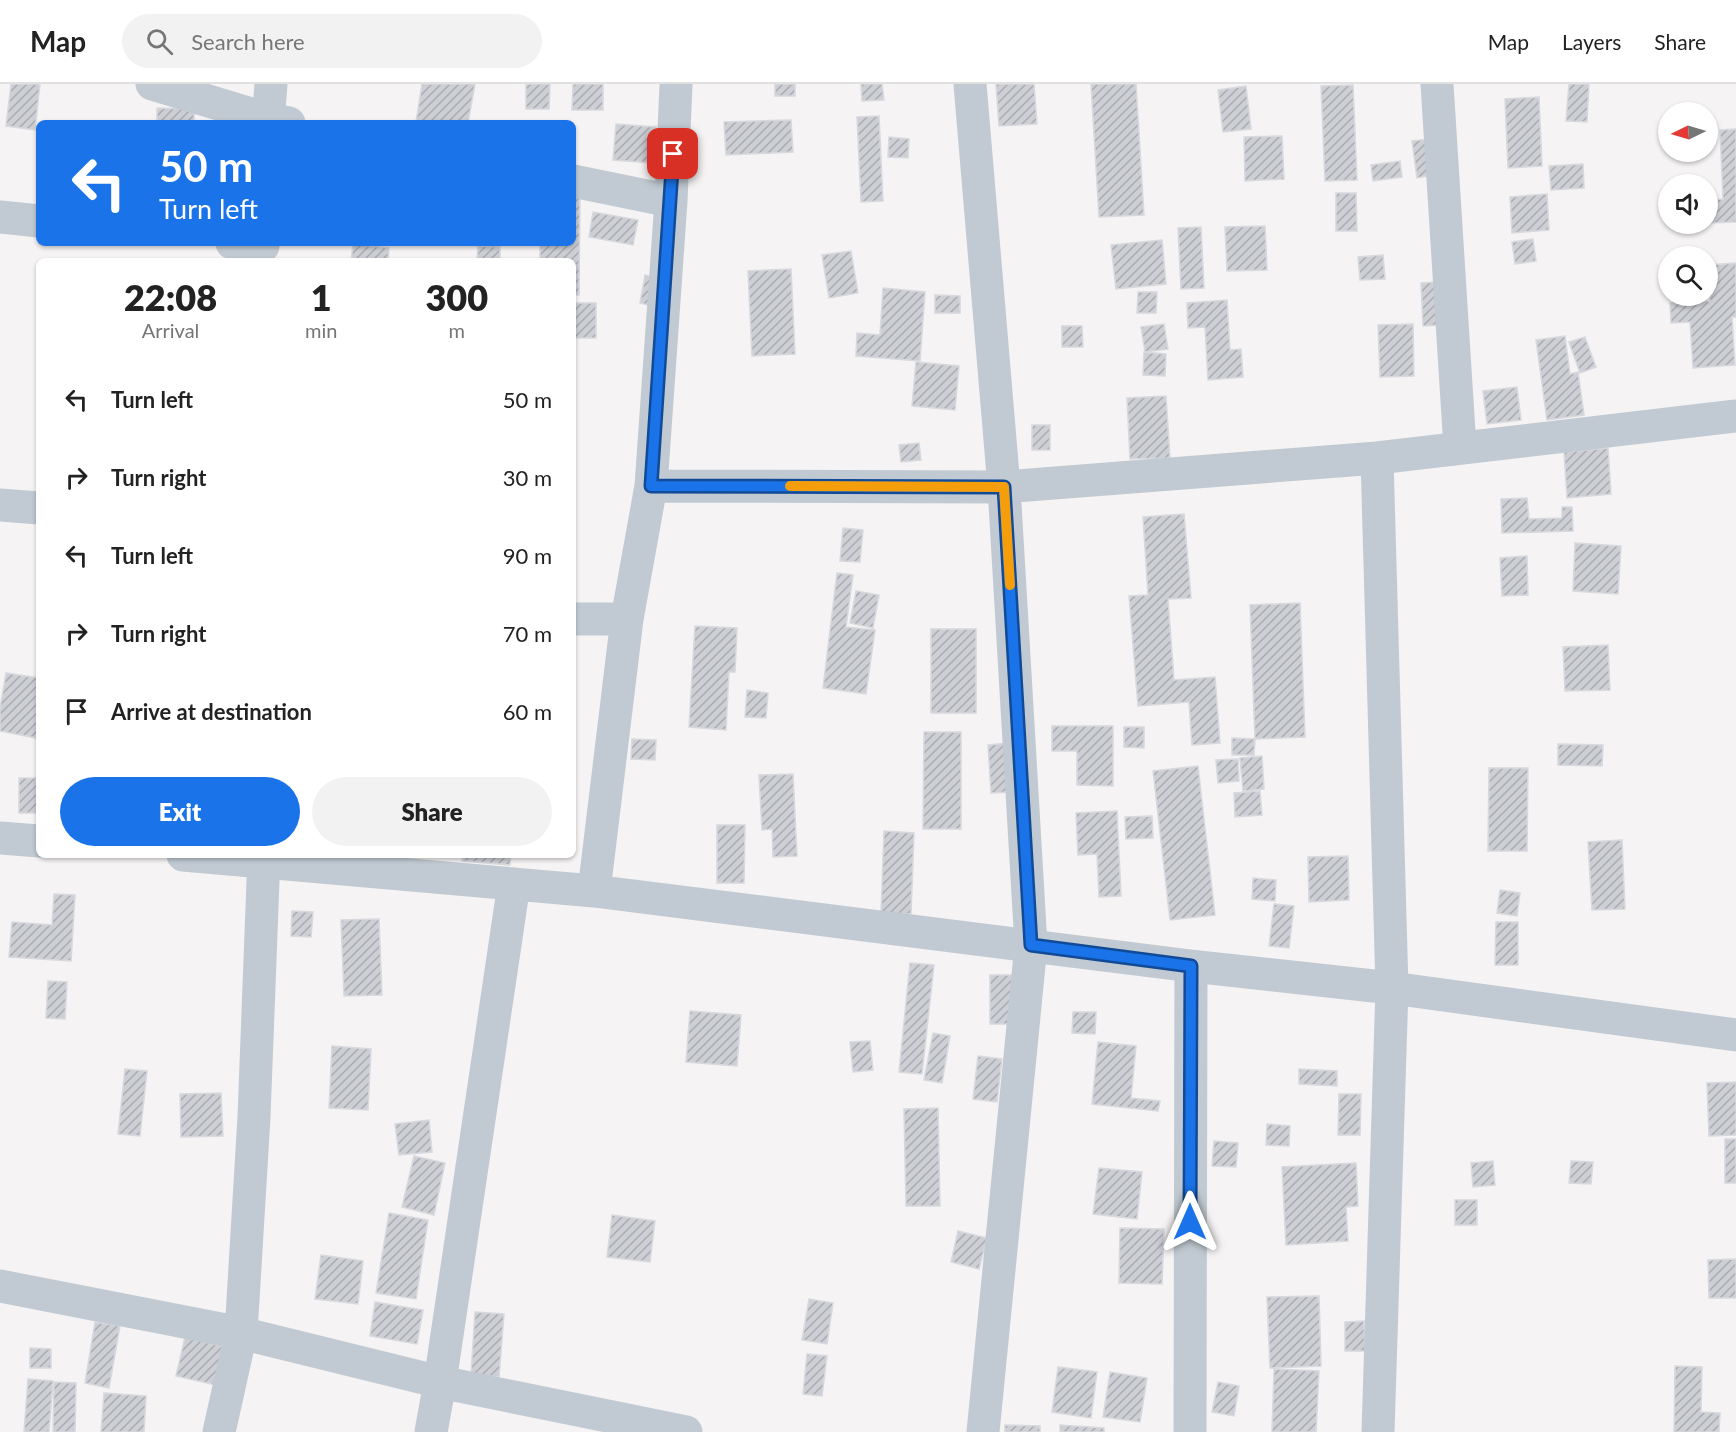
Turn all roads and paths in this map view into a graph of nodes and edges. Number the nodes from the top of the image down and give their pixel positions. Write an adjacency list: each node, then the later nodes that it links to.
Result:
1 (152, 84): 6 (street)
2 (271, 84): 7 (street)
3 (676, 84): 9 (street)
4 (970, 84): 16 (street)
5 (1437, 84): 13 (street)
6 (269, 120)
7 (275, 120)
8 (576, 182): 9 (street)
9 (671, 201): 15 (street)
10 (0, 217): 11 (street)
11 (36, 221)
12 (1736, 416): 13 (street)
13 (1460, 448): 14 (street)
14 (1377, 458): 16 (street); 29 (street)
15 (651, 486): 16 (street); 20 (street)
16 (1004, 487): 27 (street)
17 (0, 505): 18 (street)
18 (36, 508)
19 (576, 619): 20 (street)
20 (627, 620): 26 (street)
21 (0, 838): 22 (street)
22 (36, 841)
23 (244, 858): 24 (street)
24 (264, 859): 25 (street); 32 (street)
25 (514, 884): 26 (street); 33 (street)
26 (594, 891): 27 (street)
27 (1031, 945): 28 (street); 37 (street)
28 (1191, 966): 29 (street); 38 (street)
29 (1392, 988): 30 (street); 39 (street)
30 (1736, 1035)
31 (0, 1286): 32 (street)
32 (241, 1333): 33 (street); 34 (street)
33 (440, 1382): 35 (street); 36 (street)
34 (219, 1432)
35 (431, 1432)
36 (686, 1432)
37 (983, 1432)
38 (1190, 1432)
39 (1378, 1432)

